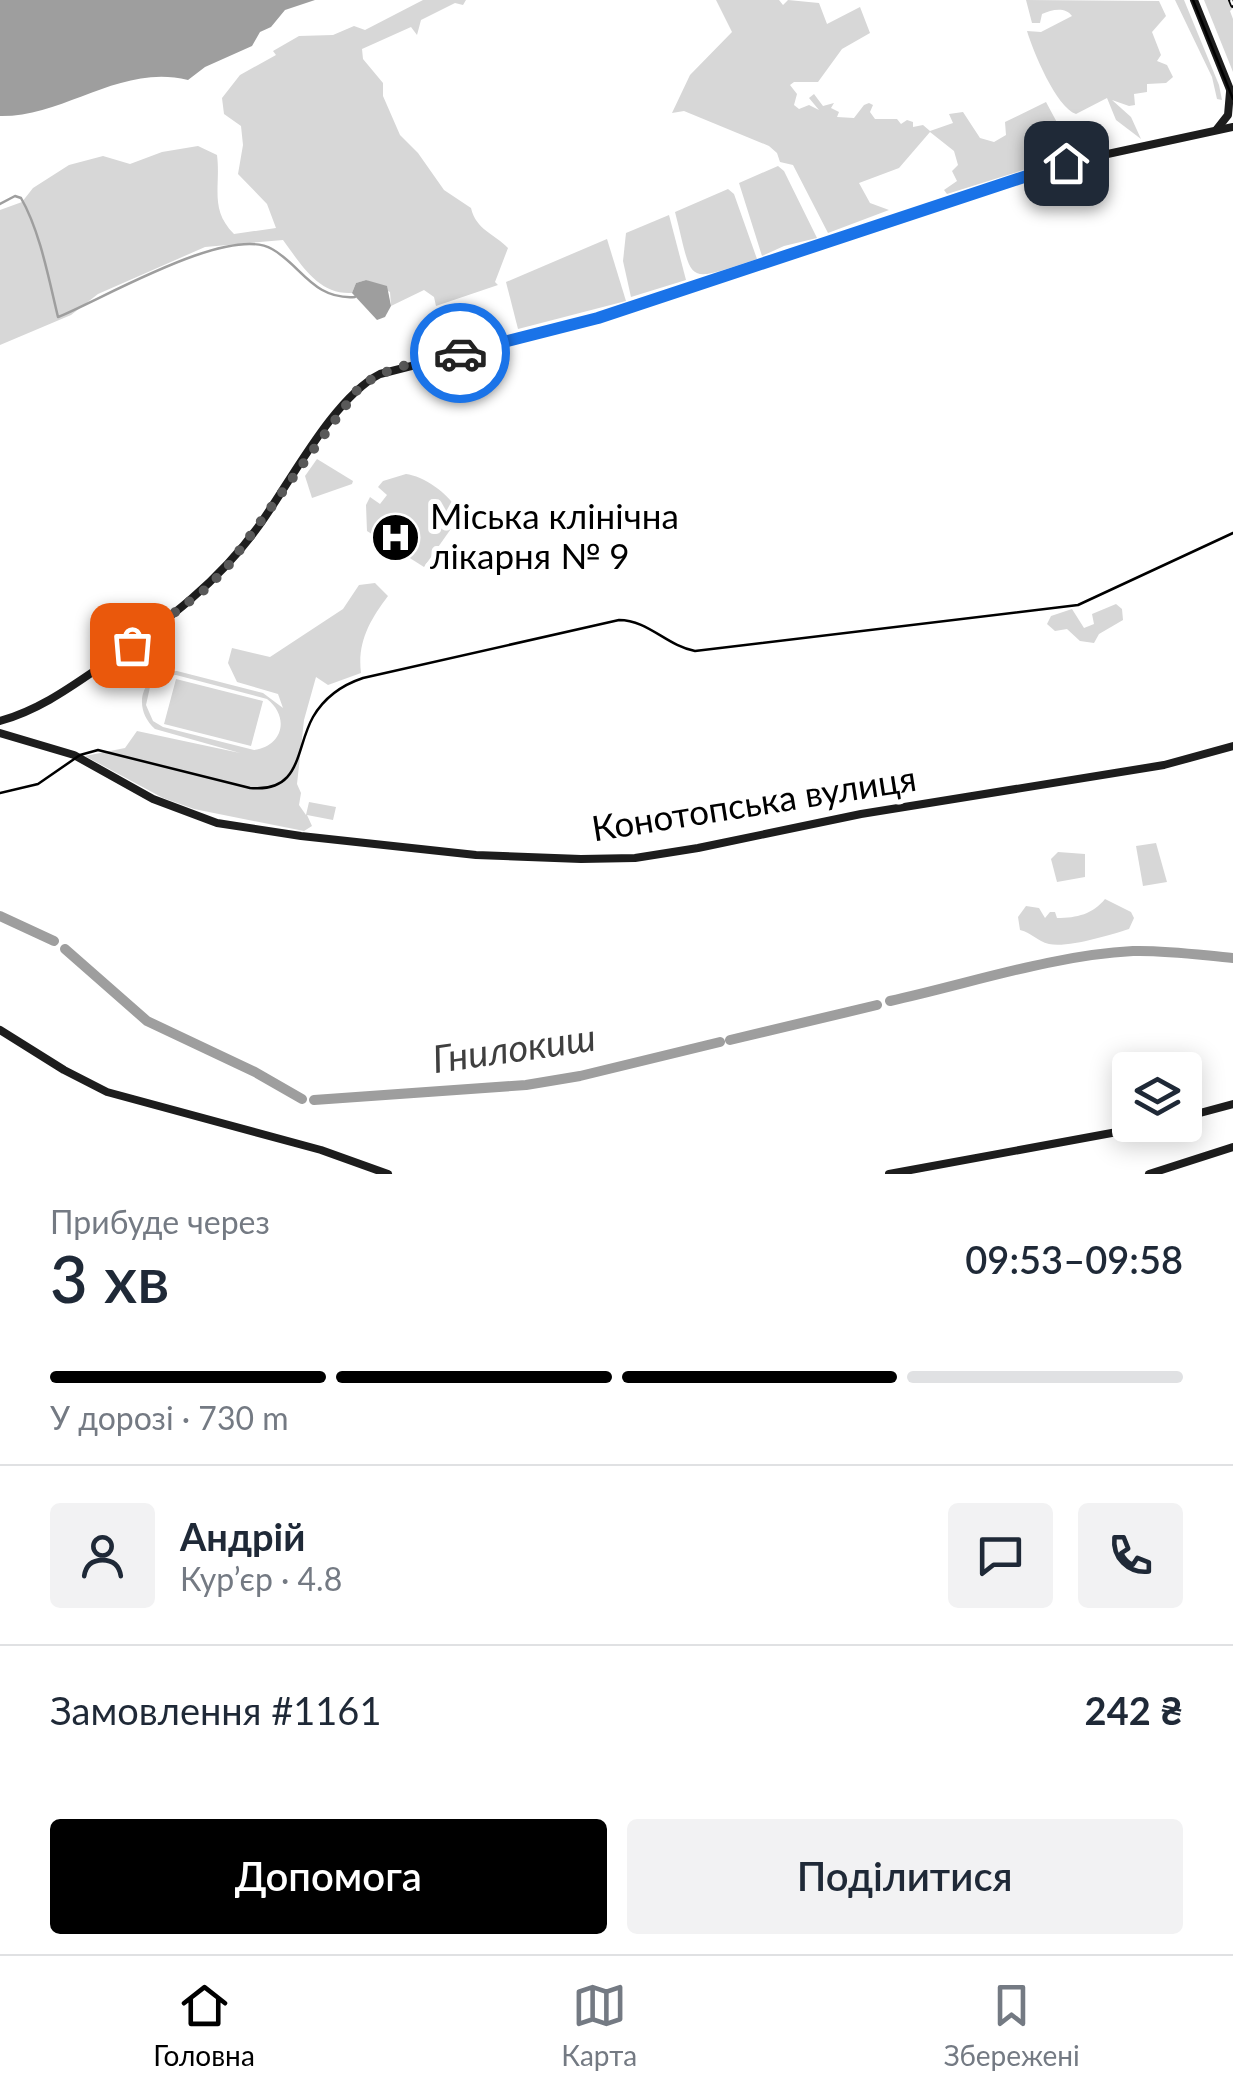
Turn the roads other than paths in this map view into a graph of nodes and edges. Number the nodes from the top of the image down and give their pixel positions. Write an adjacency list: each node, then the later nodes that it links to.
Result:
1 (1194, 0): 2 (street)
2 (1232, 92): 3 (street)
3 (1227, 128): 4 (street)
4 (0, 721)
5 (0, 733): 6 (street, Конотопська вулиця)
6 (1233, 746)
7 (0, 1030): 12 (street)
8 (1233, 1104): 9 (street)
9 (1202, 1112)
10 (1112, 1133): 13 (street)
11 (1233, 1147): 14 (street)
12 (388, 1174)
13 (889, 1174)
14 (1149, 1174)

